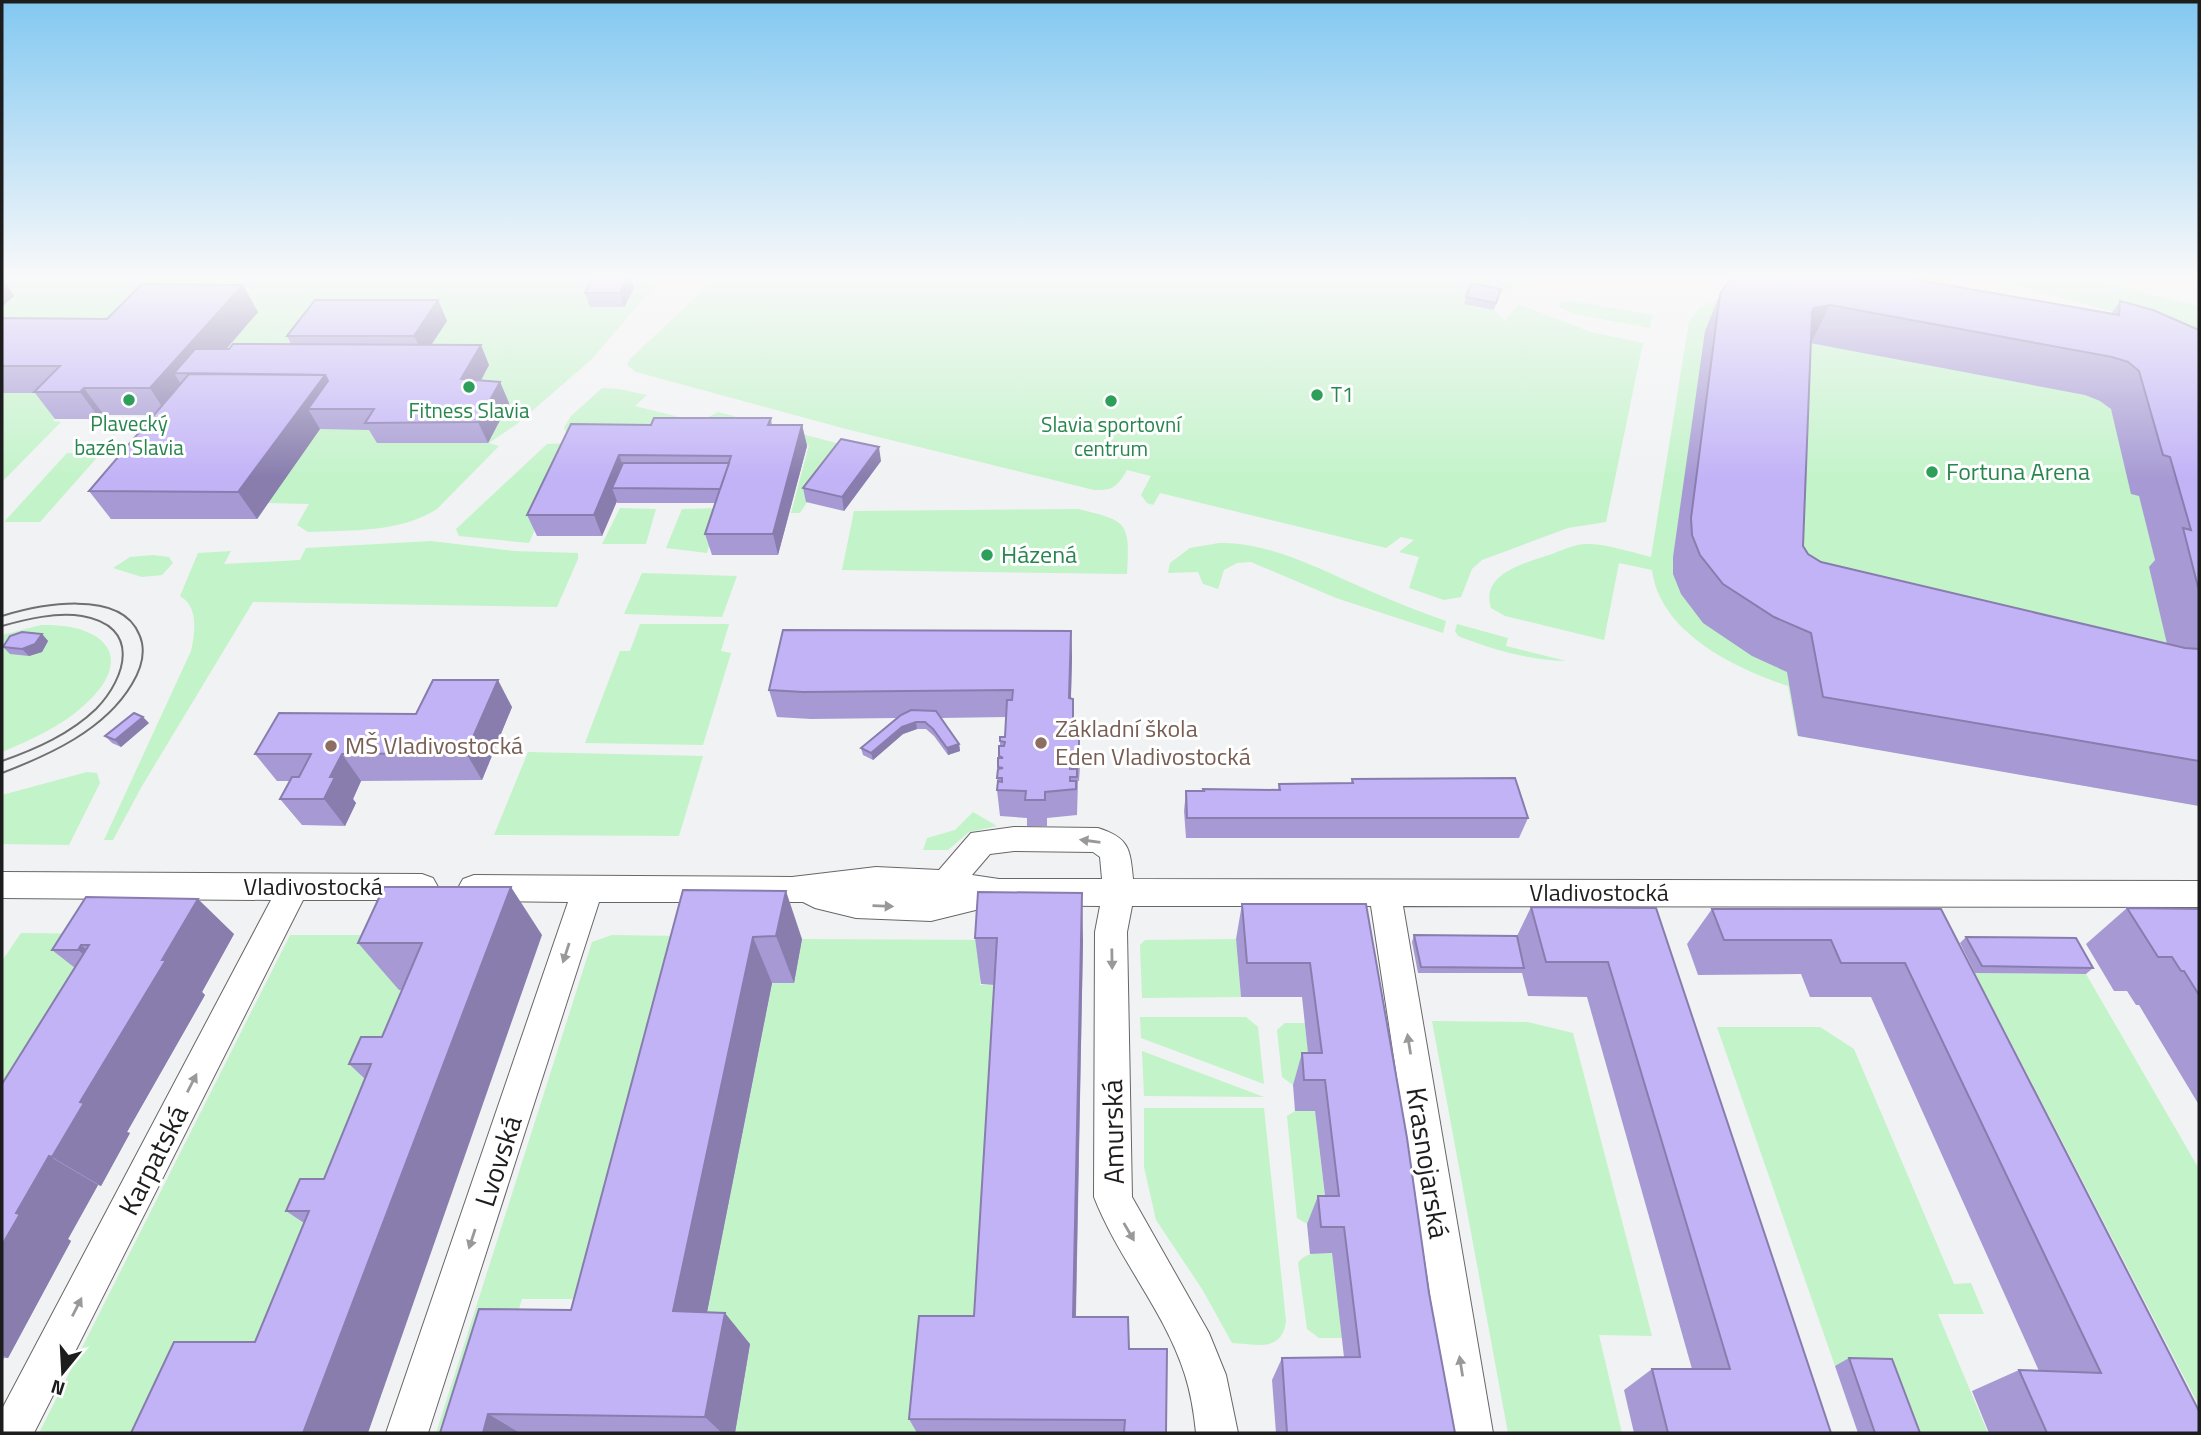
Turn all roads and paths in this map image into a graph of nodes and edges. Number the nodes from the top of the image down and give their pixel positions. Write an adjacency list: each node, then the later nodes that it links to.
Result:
1 (948, 883): 5 (street, Vladivostocká); 6 (street, Vladivostocká); 7 (street, Amurská, one-way to 1)
2 (2, 885): 3 (street, Vladivostocká)
3 (294, 887): 4 (street, Vladivostocká); 10 (street, Karpatská, one-way to 3)
4 (588, 889): 5 (street, Vladivostocká); 11 (street, Lvovská, one-way to 11)
5 (792, 890): 6 (street, Vladivostocká, one-way to 6)
6 (999, 892): 7 (street, Vladivostocká)
7 (1119, 892): 8 (street, Vladivostocká); 12 (street, Amurská, one-way to 12)
8 (1385, 892): 9 (street, Vladivostocká); 13 (street, Krasnojarská, one-way to 8)
9 (2199, 894)
10 (12, 1433)
11 (407, 1433)
12 (1217, 1433)
13 (1472, 1433)

